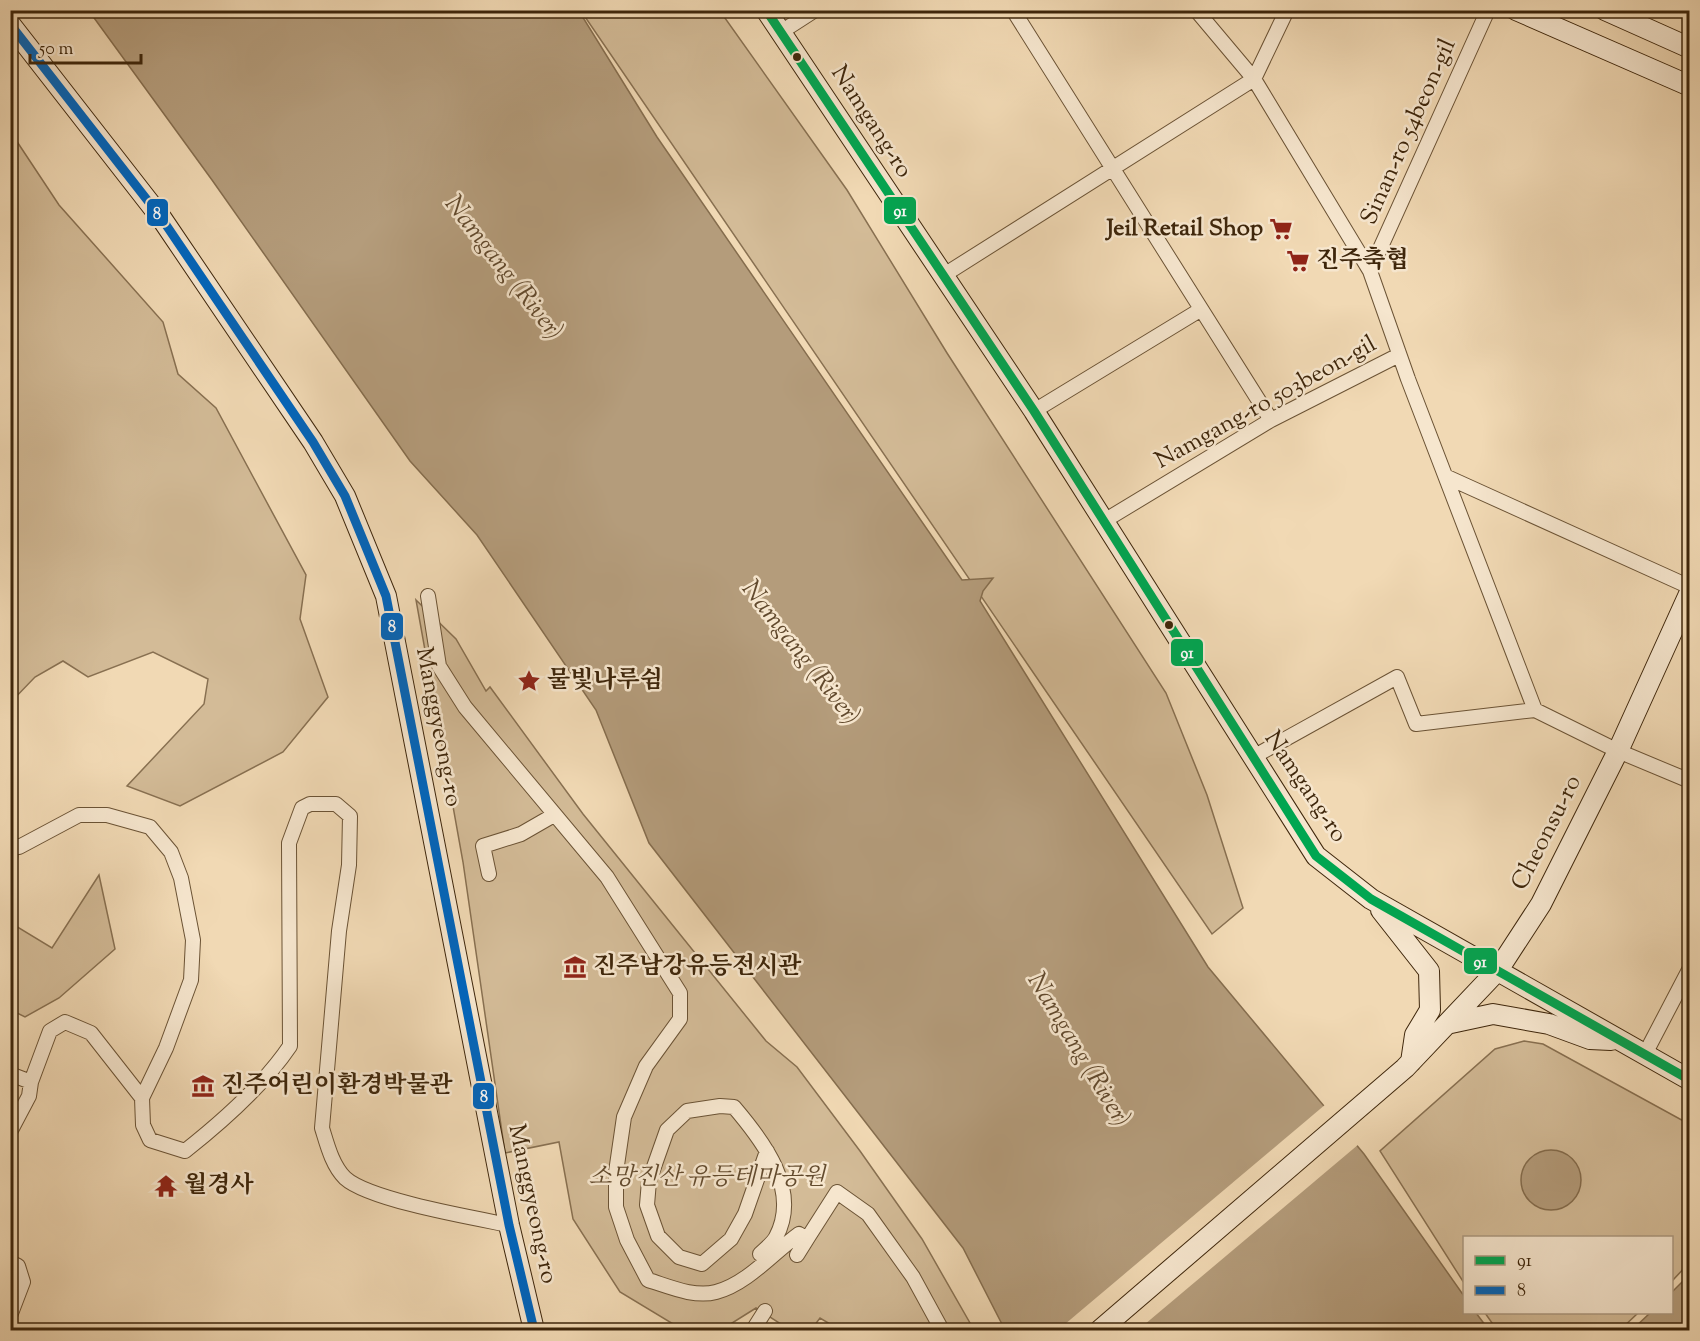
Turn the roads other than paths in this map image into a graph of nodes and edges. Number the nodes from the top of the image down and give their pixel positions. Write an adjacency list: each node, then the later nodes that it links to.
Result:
1 (765, 10): 10 (street, Namgang-ro)
2 (815, 10): 10 (street)
3 (1013, 10): 14 (street)
4 (1196, 10): 12 (street, Sinan-ro 54beon-gil)
5 (1287, 10): 12 (street)
6 (1488, 10): 15 (street, Sinan-ro 54beon-gil)
7 (1516, 10): 13 (street)
8 (1605, 10): 11 (street)
9 (10, 24): 45 (street, Manggyeong-ro)
10 (782, 32): 16 (street, Namgang-ro)
11 (1689, 48)
12 (1254, 79): 14 (street); 15 (street, Sinan-ro 54beon-gil)
13 (1689, 86)
14 (1113, 170): 16 (street); 17 (street)
15 (1370, 272): 18 (street, Sinan-ro 54beon-gil)
16 (944, 275): 19 (street, Namgang-ro)
17 (1200, 310): 19 (street); 20 (street)
18 (1399, 355): 20 (street, Namgang-ro 503beon-gil); 21 (street, Namgang-ro 503beon-gil)
19 (1034, 411): 22 (street, Namgang-ro)
20 (1270, 420): 22 (street, Namgang-ro 503beon-gil)
21 (1447, 477): 23 (street); 25 (street, Namgang-ro 503beon-gil)
22 (1104, 521): 27 (street, Namgang-ro)
23 (1689, 590): 26 (street, Cheonsu-ro)
24 (428, 596): 29 (street)
25 (1536, 710): 26 (street); 27 (street)
26 (1618, 751): 28 (street); 34 (street, Cheonsu-ro)
27 (1253, 758): 32 (street, Namgang-ro)
28 (1689, 781)
29 (554, 815): 31 (street); 49 (street)
30 (10, 845): 42 (street)
31 (489, 874)
32 (1371, 899): 34 (street, Namgang-ro); 38 (street)
33 (1689, 968): 37 (street)
34 (1498, 970): 35 (street, Cheonsu-ro); 36 (street, Namgang-ro)
35 (1450, 1023): 36 (street); 38 (street, Cheonsu-ro)
36 (1617, 1040): 37 (street, Namgang-ro)
37 (1644, 1056): 40 (street, Namgang-ro)
38 (1408, 1065): 55 (street, Cheonsu-ro)
39 (10, 1074): 41 (street)
40 (1689, 1080)
41 (31, 1082): 42 (street); 43 (street)
42 (142, 1098): 45 (street)
43 (10, 1132)
44 (767, 1151): 44 (street); 49 (street)
45 (509, 1225): 52 (street, Manggyeong-ro)
46 (807, 1239): 47 (street); 49 (street); 54 (street)
47 (797, 1255)
48 (10, 1262): 51 (street)
49 (715, 1293)
50 (765, 1311): 53 (street)
51 (10, 1316)
52 (534, 1330)
53 (753, 1330)
54 (942, 1330)
55 (1100, 1330)

